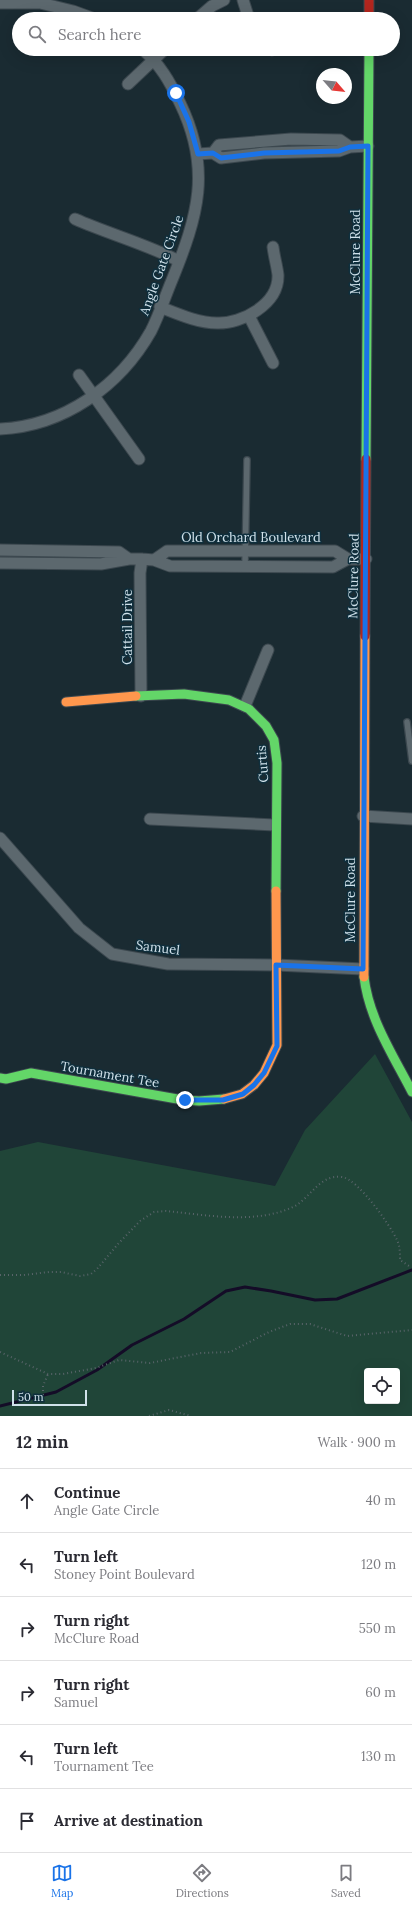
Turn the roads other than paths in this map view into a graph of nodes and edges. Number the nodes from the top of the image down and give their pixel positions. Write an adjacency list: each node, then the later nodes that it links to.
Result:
1 (224, 0): 7 (street)
2 (243, 0): 8 (street)
3 (369, 0): 9 (street)
4 (40, 2): 5 (street); 6 (street)
5 (0, 3)
6 (75, 12)
7 (205, 12)
8 (247, 12)
9 (369, 12)
10 (150, 56): 13 (street, Angle Gate Circle)
11 (159, 56): 13 (street)
12 (369, 56): 15 (street, McClure Road)
13 (155, 60): 14 (street); 16 (street, Angle Gate Circle)
14 (128, 84)
15 (368, 146): 16 (street); 32 (street, McClure Road)
16 (198, 154): 19 (street, Angle Gate Circle)
17 (75, 219): 19 (street)
18 (273, 247): 21 (street)
19 (180, 261): 20 (street, Angle Gate Circle)
20 (160, 307): 21 (street); 24 (street, Angle Gate Circle)
21 (249, 316): 22 (street)
22 (273, 363)
23 (79, 375): 24 (street)
24 (95, 395): 25 (street, Angle Gate Circle); 26 (street)
25 (0, 429)
26 (140, 459)
27 (246, 460): 29 (lane)
28 (0, 550): 30 (street, Old Orchard Boulevard)
29 (246, 551): 33 (street, Old Orchard Boulevard); 34 (street, Old Orchard Boulevard); 36 (lane)
30 (129, 559): 31 (street, Old Orchard Boulevard); 35 (street, Old Orchard Boulevard)
31 (142, 559): 33 (street, Old Orchard Boulevard); 38 (street, Cattail Drive)
32 (366, 559): 34 (street, Old Orchard Boulevard); 43 (street, McClure Road)
33 (154, 560): 36 (street, Old Orchard Boulevard)
34 (348, 560): 36 (street, Old Orchard Boulevard)
35 (0, 563)
36 (245, 566)
37 (268, 650): 40 (street)
38 (141, 696): 39 (street, Curtis); 40 (street, Curtis)
39 (66, 702)
40 (245, 706): 46 (street, Curtis)
41 (407, 722): 42 (lane)
42 (412, 761)
43 (363, 816): 45 (street); 49 (street, McClure Road)
44 (150, 819): 46 (street)
45 (412, 819)
46 (275, 825): 48 (street, Curtis)
47 (0, 838): 48 (street, Samuel)
48 (276, 965): 49 (street, Samuel); 50 (street, Tournament Tee)
49 (363, 969): 51 (street, McClure Road)
50 (0, 1078)
51 (412, 1092)

